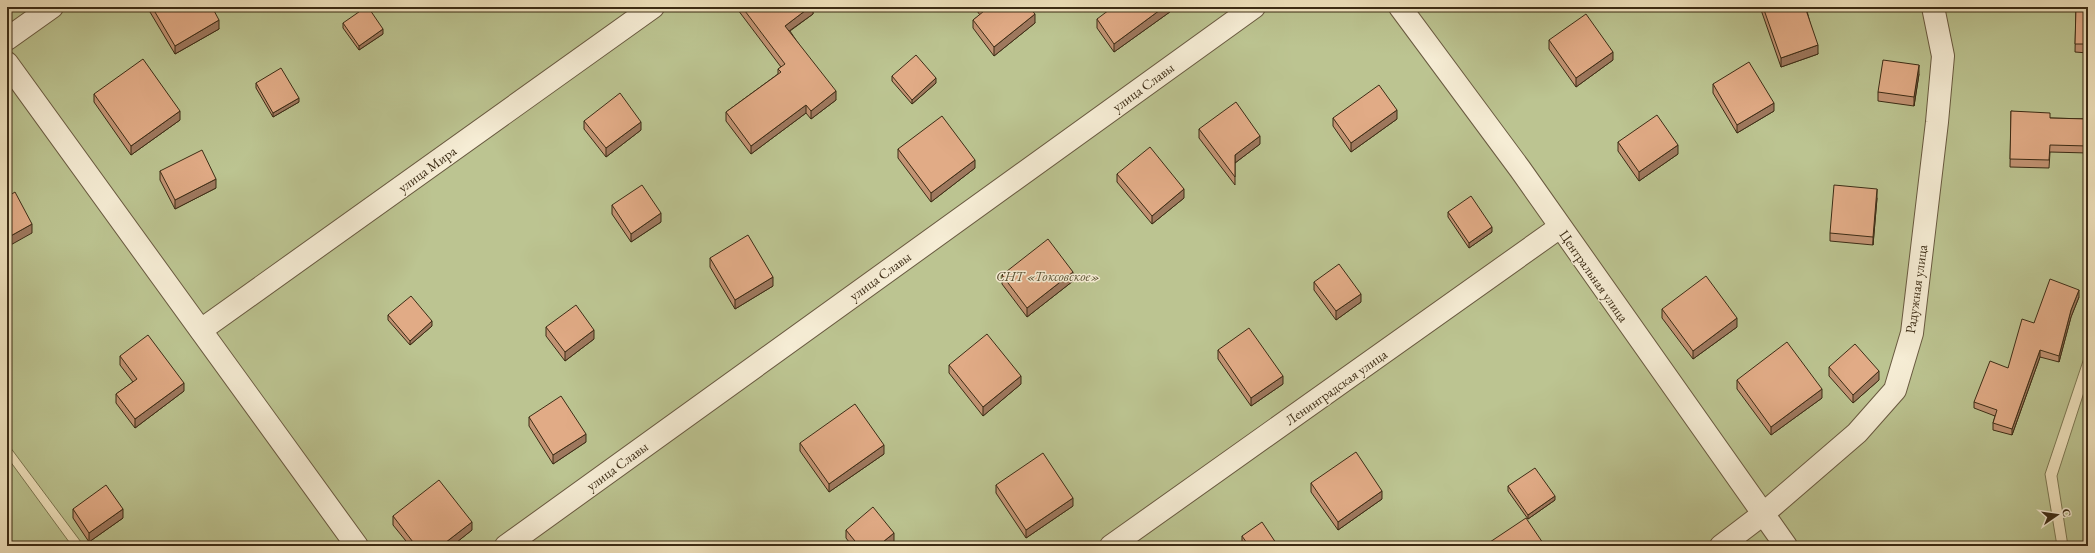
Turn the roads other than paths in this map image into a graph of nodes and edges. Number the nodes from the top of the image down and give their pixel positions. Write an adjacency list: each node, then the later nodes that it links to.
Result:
1 (52, 7): 6 (street)
2 (654, 7): 9 (street, улица Мира)
3 (1254, 7): 12 (street, улица Славы)
4 (1400, 7): 8 (street, Центральная улица)
5 (1933, 7): 10 (street, Радужная улица)
6 (7, 39)
7 (7, 63): 9 (street)
8 (1560, 227): 10 (street, Центральная улица); 13 (street, Ленинградская улица)
9 (201, 330): 11 (street)
10 (1763, 514): 14 (street, Радужная улица); 15 (street, Центральная улица)
11 (357, 546)
12 (506, 546)
13 (1111, 546)
14 (1721, 546)
15 (1786, 546)

